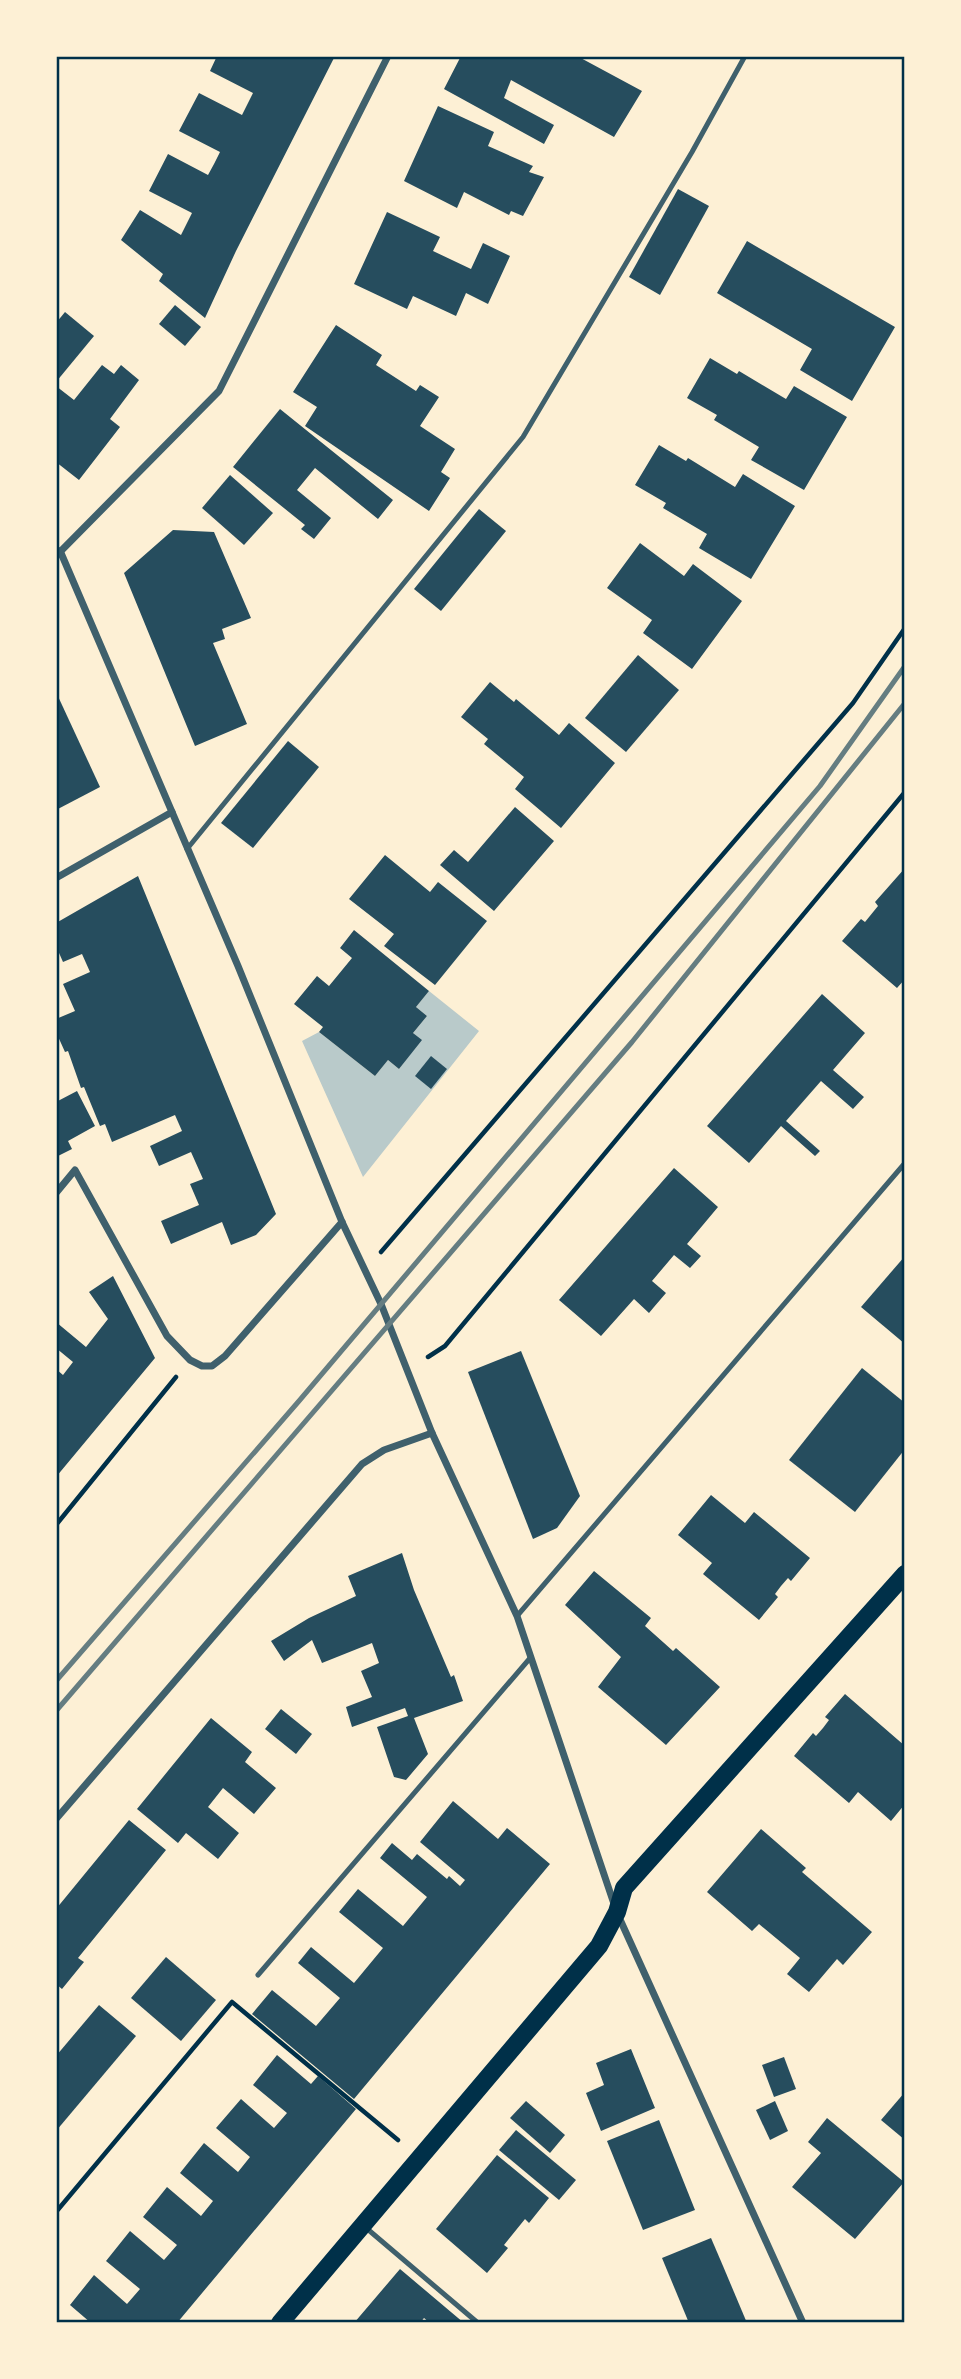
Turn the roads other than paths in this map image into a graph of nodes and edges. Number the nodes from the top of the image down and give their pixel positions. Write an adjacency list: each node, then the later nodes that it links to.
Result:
1 (388, 56): 3 (street)
2 (745, 56): 5 (lane)
3 (58, 552): 4 (street)
4 (172, 812): 5 (street); 6 (street)
5 (187, 849): 9 (street)
6 (56, 878)
7 (905, 1163): 12 (lane)
8 (56, 1193): 9 (street)
9 (342, 1222): 10 (street)
10 (432, 1433): 12 (street); 14 (street)
11 (905, 1574): 15 (main road)
12 (517, 1616): 13 (street)
13 (531, 1657): 15 (street); 16 (lane)
14 (56, 1819)
15 (617, 1912): 17 (main road); 20 (street)
16 (258, 1975)
17 (363, 2225): 18 (main road); 19 (lane)
18 (280, 2323)
19 (478, 2323)
20 (803, 2323)

